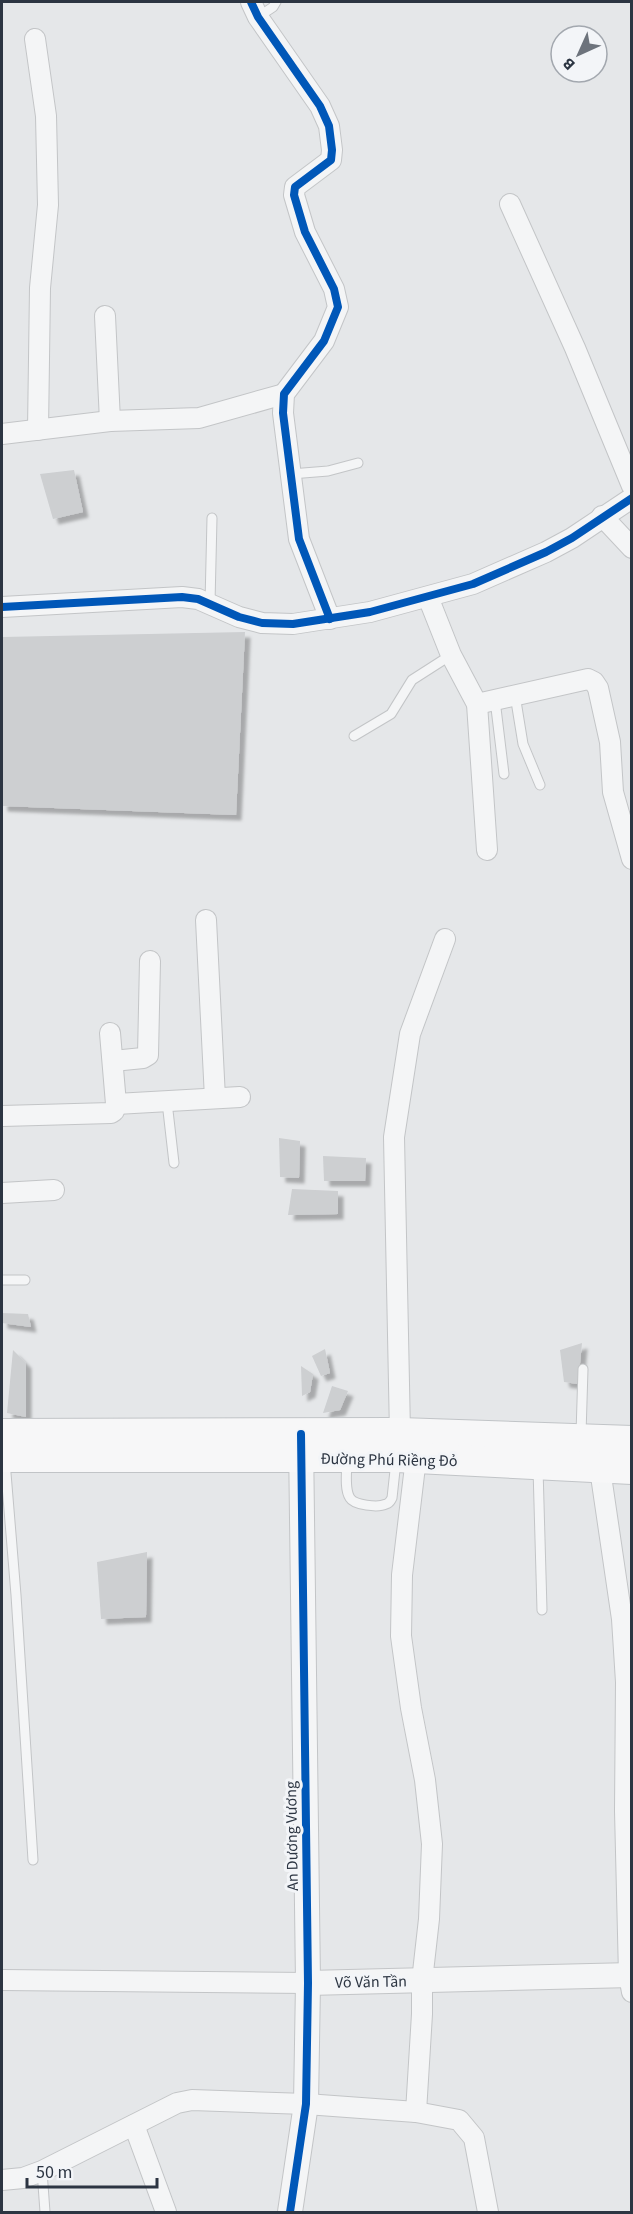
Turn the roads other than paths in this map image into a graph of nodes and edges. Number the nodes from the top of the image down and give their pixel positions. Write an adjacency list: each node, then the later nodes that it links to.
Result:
1 (276, 2): 2 (lane)
2 (254, 9): 6 (street)
3 (35, 39): 8 (street)
4 (510, 204): 12 (street)
5 (105, 316): 7 (street)
6 (284, 394): 7 (street); 11 (street)
7 (110, 422): 8 (street)
8 (38, 430): 9 (street)
9 (2, 434)
10 (358, 463): 11 (lane)
11 (291, 474): 20 (street)
12 (632, 486)
13 (632, 498): 14 (street)
14 (602, 516): 16 (street); 17 (street)
15 (212, 518): 18 (lane)
16 (632, 548)
17 (428, 597): 20 (street); 21 (street)
18 (210, 603): 19 (street); 20 (street)
19 (2, 607)
20 (330, 619)
21 (451, 655): 23 (street); 24 (lane)
22 (515, 695): 23 (street); 26 (lane); 28 (street)
23 (486, 702): 25 (lane); 27 (street)
24 (354, 736)
25 (504, 774)
26 (540, 785)
27 (486, 850)
28 (632, 859)
29 (206, 920): 35 (street)
30 (445, 939): 49 (street)
31 (150, 961): 33 (street)
32 (110, 1033): 33 (street)
33 (113, 1061): 37 (street)
34 (240, 1097): 35 (street)
35 (214, 1098): 36 (street)
36 (167, 1102): 37 (street); 39 (lane)
37 (116, 1104): 38 (street)
38 (2, 1116)
39 (174, 1163)
40 (54, 1190): 41 (street)
41 (2, 1193)
42 (2, 1280): 43 (lane)
43 (25, 1280)
44 (583, 1369): 45 (lane)
45 (581, 1439): 46 (main road, Đường Phú Riềng Đỏ); 49 (main road, Đường Phú Riềng Đỏ)
46 (632, 1441)
47 (301, 1446): 48 (main road, Đường Phú Riềng Đỏ); 49 (main road, Đường Phú Riềng Đỏ); 50 (main road, Đường Phú Riềng Đỏ); 59 (street, An Dương Vương)
48 (2, 1449): 55 (lane)
49 (404, 1450): 50 (main road, Đường Phú Riềng Đỏ); 50 (lane); 51 (main road, Đường Phú Riềng Đỏ); 57 (street)
50 (347, 1457)
51 (538, 1465): 52 (main road, Đường Phú Riềng Đỏ); 54 (lane)
52 (600, 1469): 53 (main road, Đường Phú Riềng Đỏ); 58 (street)
53 (632, 1469)
54 (542, 1610)
55 (33, 1860)
56 (2, 1980): 59 (street, Võ Văn Tần)
57 (422, 1981): 58 (street, Võ Văn Tần); 59 (street, Võ Văn Tần); 61 (street)
58 (631, 1981)
59 (308, 1983): 60 (street, An Dương Vương)
60 (306, 2104): 61 (street); 62 (street); 67 (street, An Dương Vương)
61 (416, 2112): 68 (street)
62 (134, 2125): 63 (street); 66 (street)
63 (42, 2171): 64 (street); 65 (lane)
64 (2, 2180)
65 (45, 2212)
66 (165, 2212)
67 (290, 2212)
68 (488, 2212)

